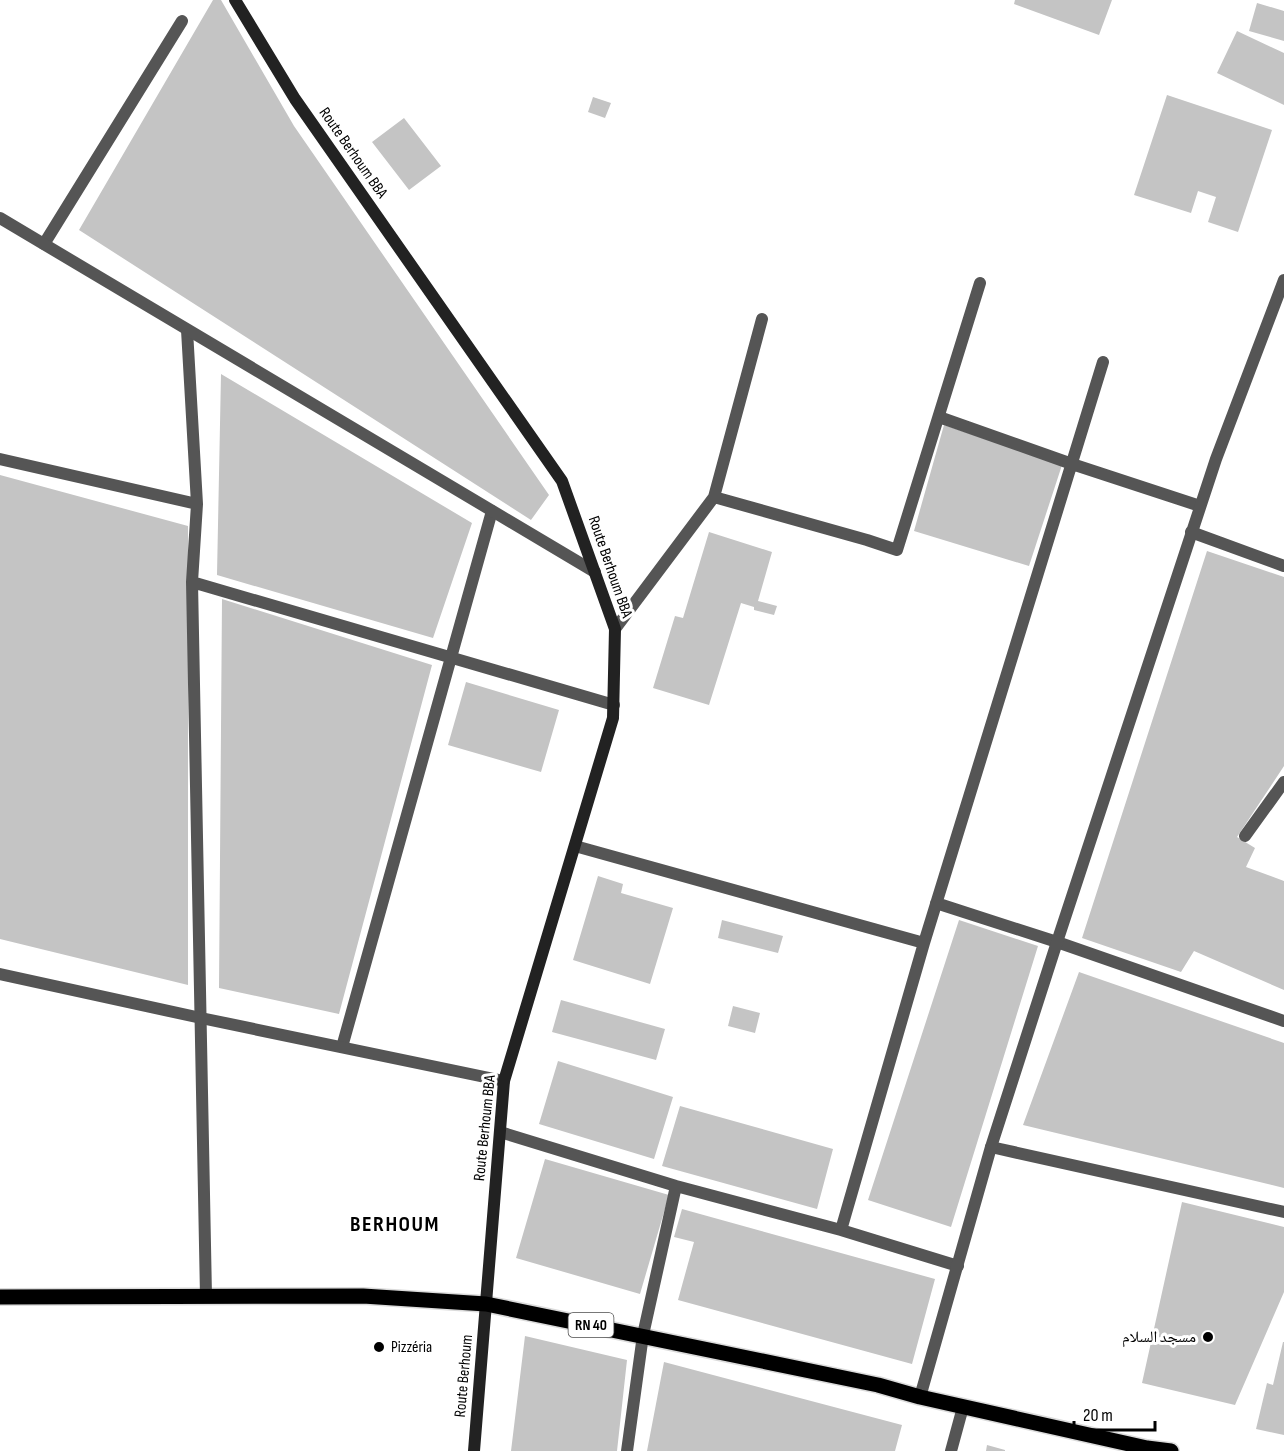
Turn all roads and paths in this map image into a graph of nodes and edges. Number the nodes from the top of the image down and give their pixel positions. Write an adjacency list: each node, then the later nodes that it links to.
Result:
1 (235, 0): 19 (main road, Route Berhoum BBA)
2 (182, 21): 4 (street)
3 (0, 218): 4 (street)
4 (44, 244): 8 (street)
5 (1284, 280): 15 (street)
6 (980, 283): 10 (street)
7 (762, 319): 13 (street)
8 (187, 330): 14 (street); 16 (street)
9 (1103, 362): 12 (street)
10 (939, 417): 12 (street); 13 (street)
11 (0, 459): 14 (street)
12 (1071, 464): 15 (street); 27 (street)
13 (714, 497): 21 (street)
14 (197, 504): 20 (street)
15 (1200, 506): 17 (street)
16 (492, 511): 19 (street); 22 (street)
17 (1191, 532): 18 (street); 28 (street)
18 (1284, 566)
19 (595, 572): 21 (main road, Route Berhoum BBA)
20 (192, 582): 22 (street); 31 (street)
21 (615, 629): 23 (main road, Route Berhoum BBA)
22 (452, 657): 23 (street); 33 (street)
23 (614, 705): 26 (main road, Route Berhoum BBA)
24 (1284, 782): 25 (street)
25 (1245, 836)
26 (574, 846): 29 (street); 34 (main road, Route Berhoum BBA)
27 (936, 903): 28 (street); 29 (street)
28 (1057, 942): 32 (street); 36 (street)
29 (924, 944): 39 (street)
30 (0, 974): 31 (street)
31 (201, 1018): 33 (street); 41 (street)
32 (1284, 1021)
33 (342, 1047): 34 (street)
34 (504, 1081): 35 (main road, Route Berhoum BBA)
35 (500, 1132): 37 (street); 43 (main road, Route Berhoum BBA)
36 (991, 1147): 38 (street); 40 (street)
37 (676, 1186): 39 (street); 44 (street)
38 (1284, 1212)
39 (841, 1230): 40 (street)
40 (958, 1266): 45 (street)
41 (206, 1296): 42 (main road, RN 40); 43 (main road, RN 40)
42 (0, 1297)
43 (486, 1304): 44 (main road, RN 40); 48 (main road, Route Berhoum)
44 (643, 1335): 45 (main road, RN 40); 49 (street)
45 (920, 1397): 46 (main road, RN 40)
46 (963, 1407): 47 (main road, RN 40); 50 (street)
47 (1146, 1449): 51 (main road, RN 40)
48 (474, 1451)
49 (627, 1451)
50 (951, 1451)
51 (1171, 1451)

